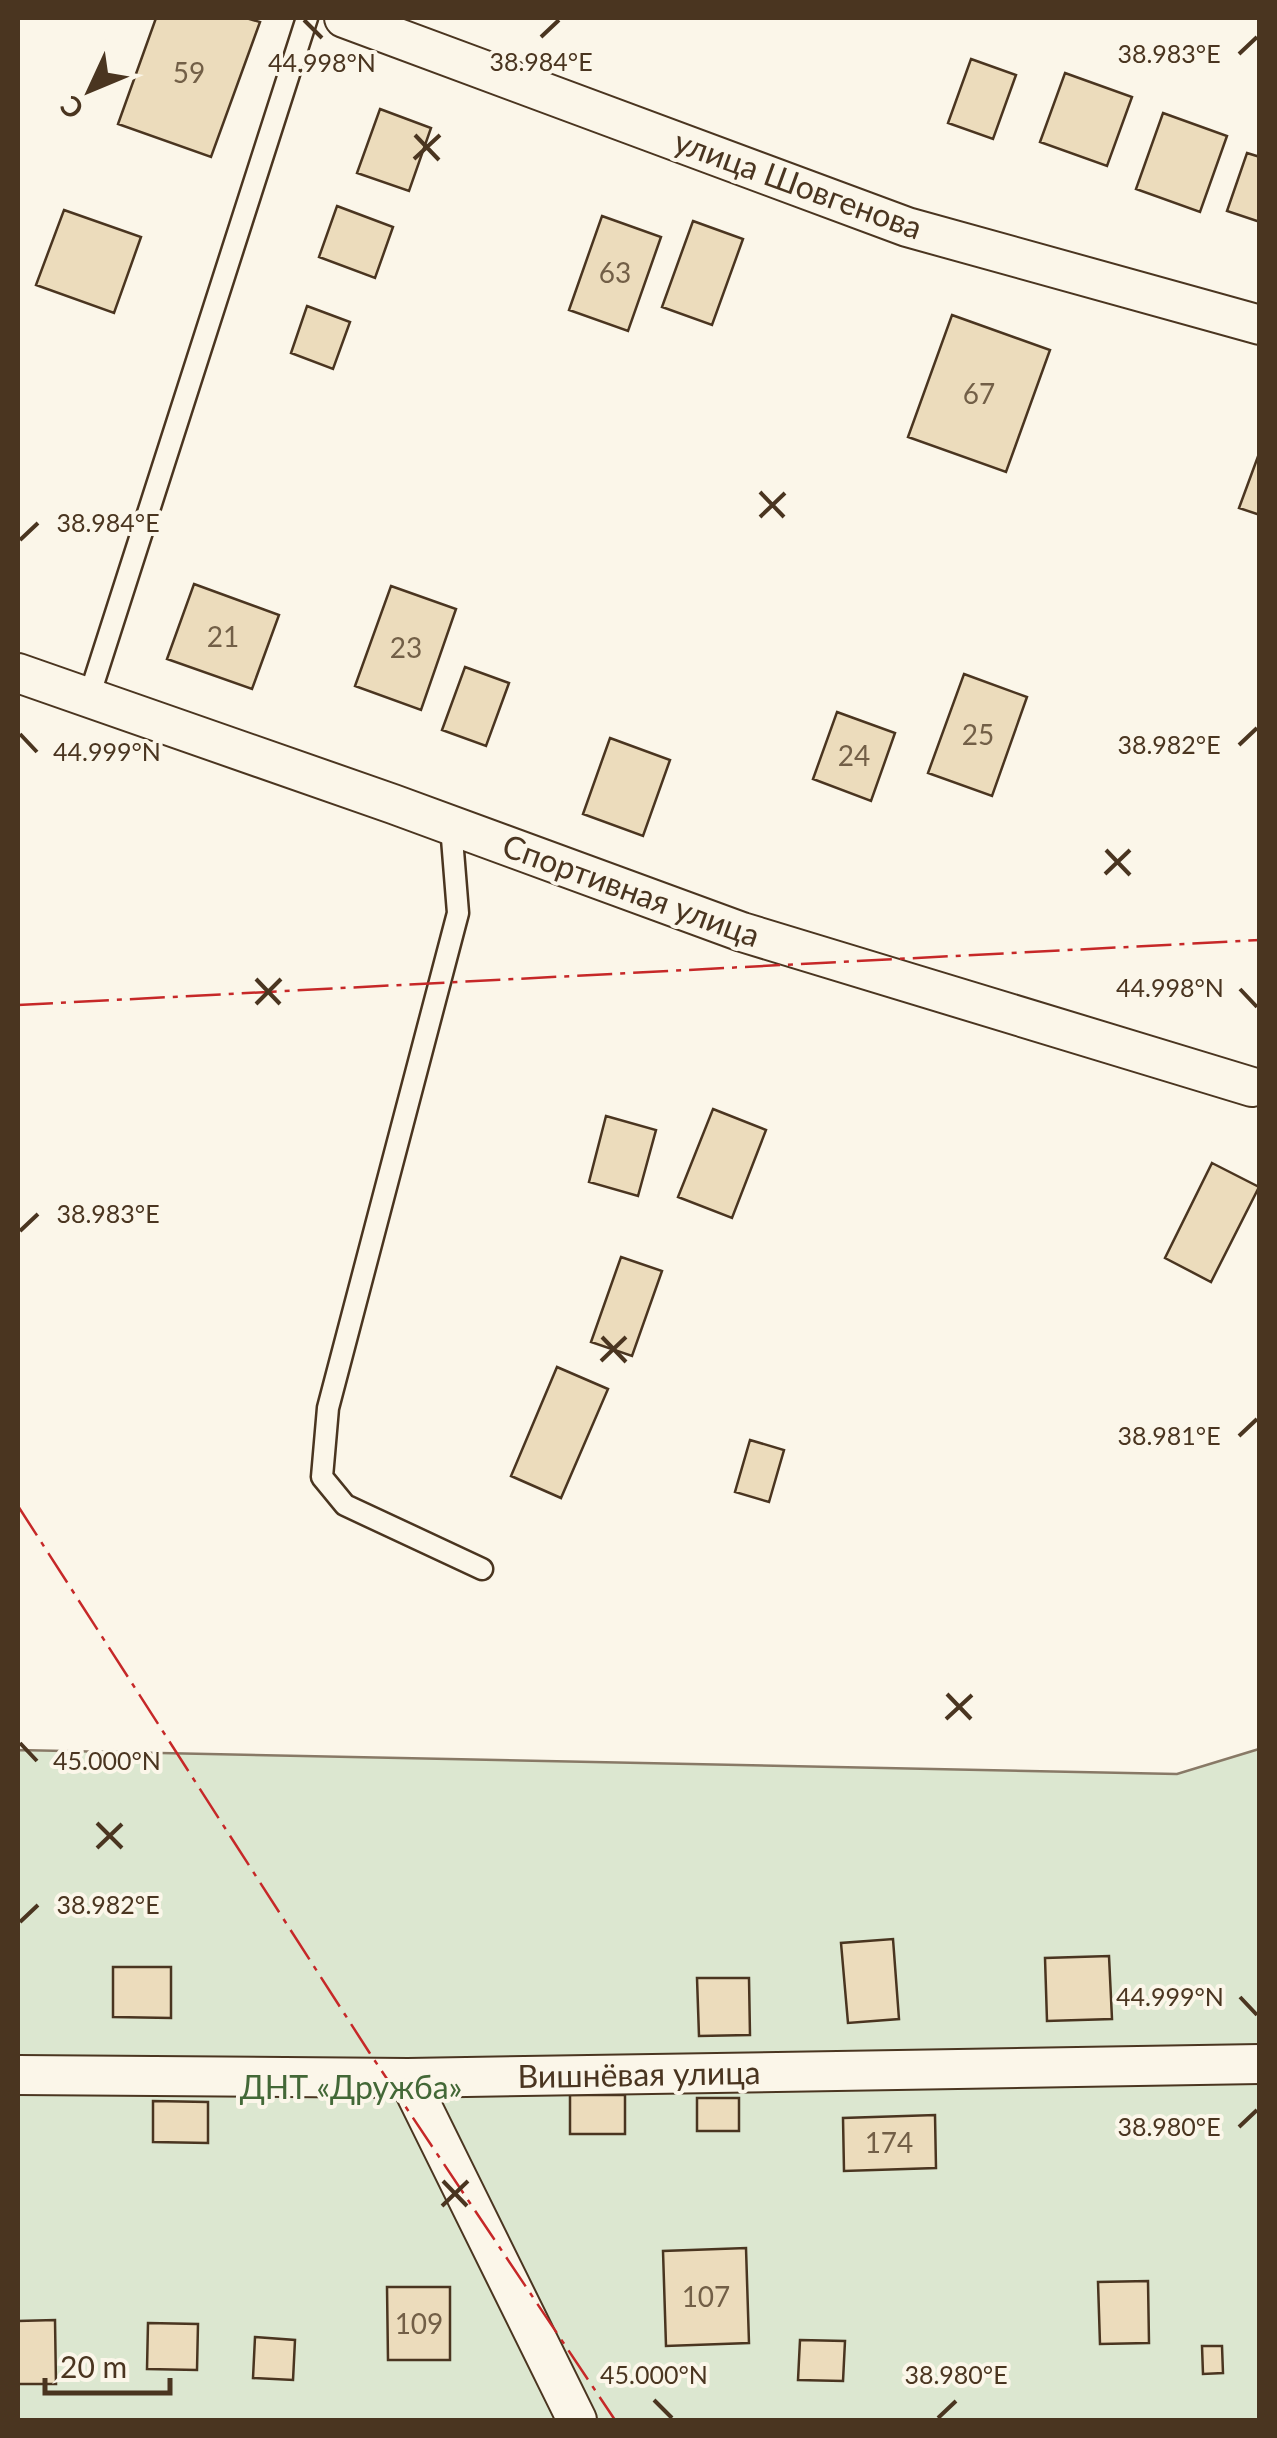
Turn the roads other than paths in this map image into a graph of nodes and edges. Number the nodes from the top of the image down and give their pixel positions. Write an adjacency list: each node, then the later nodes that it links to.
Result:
1 (308, 18): 5 (lane)
2 (344, 18): 3 (street, улица Шовгенова)
3 (1260, 325)
4 (18, 673): 5 (street, Спортивная улица)
5 (88, 700): 6 (street, Спортивная улица)
6 (451, 826): 7 (street, Спортивная улица); 8 (lane)
7 (1256, 1076)
8 (482, 1569)
9 (1260, 2064): 11 (street, Вишнёвая улица)
10 (18, 2074): 11 (street, Вишнёвая улица)
11 (408, 2078): 12 (street)
12 (576, 2420)

